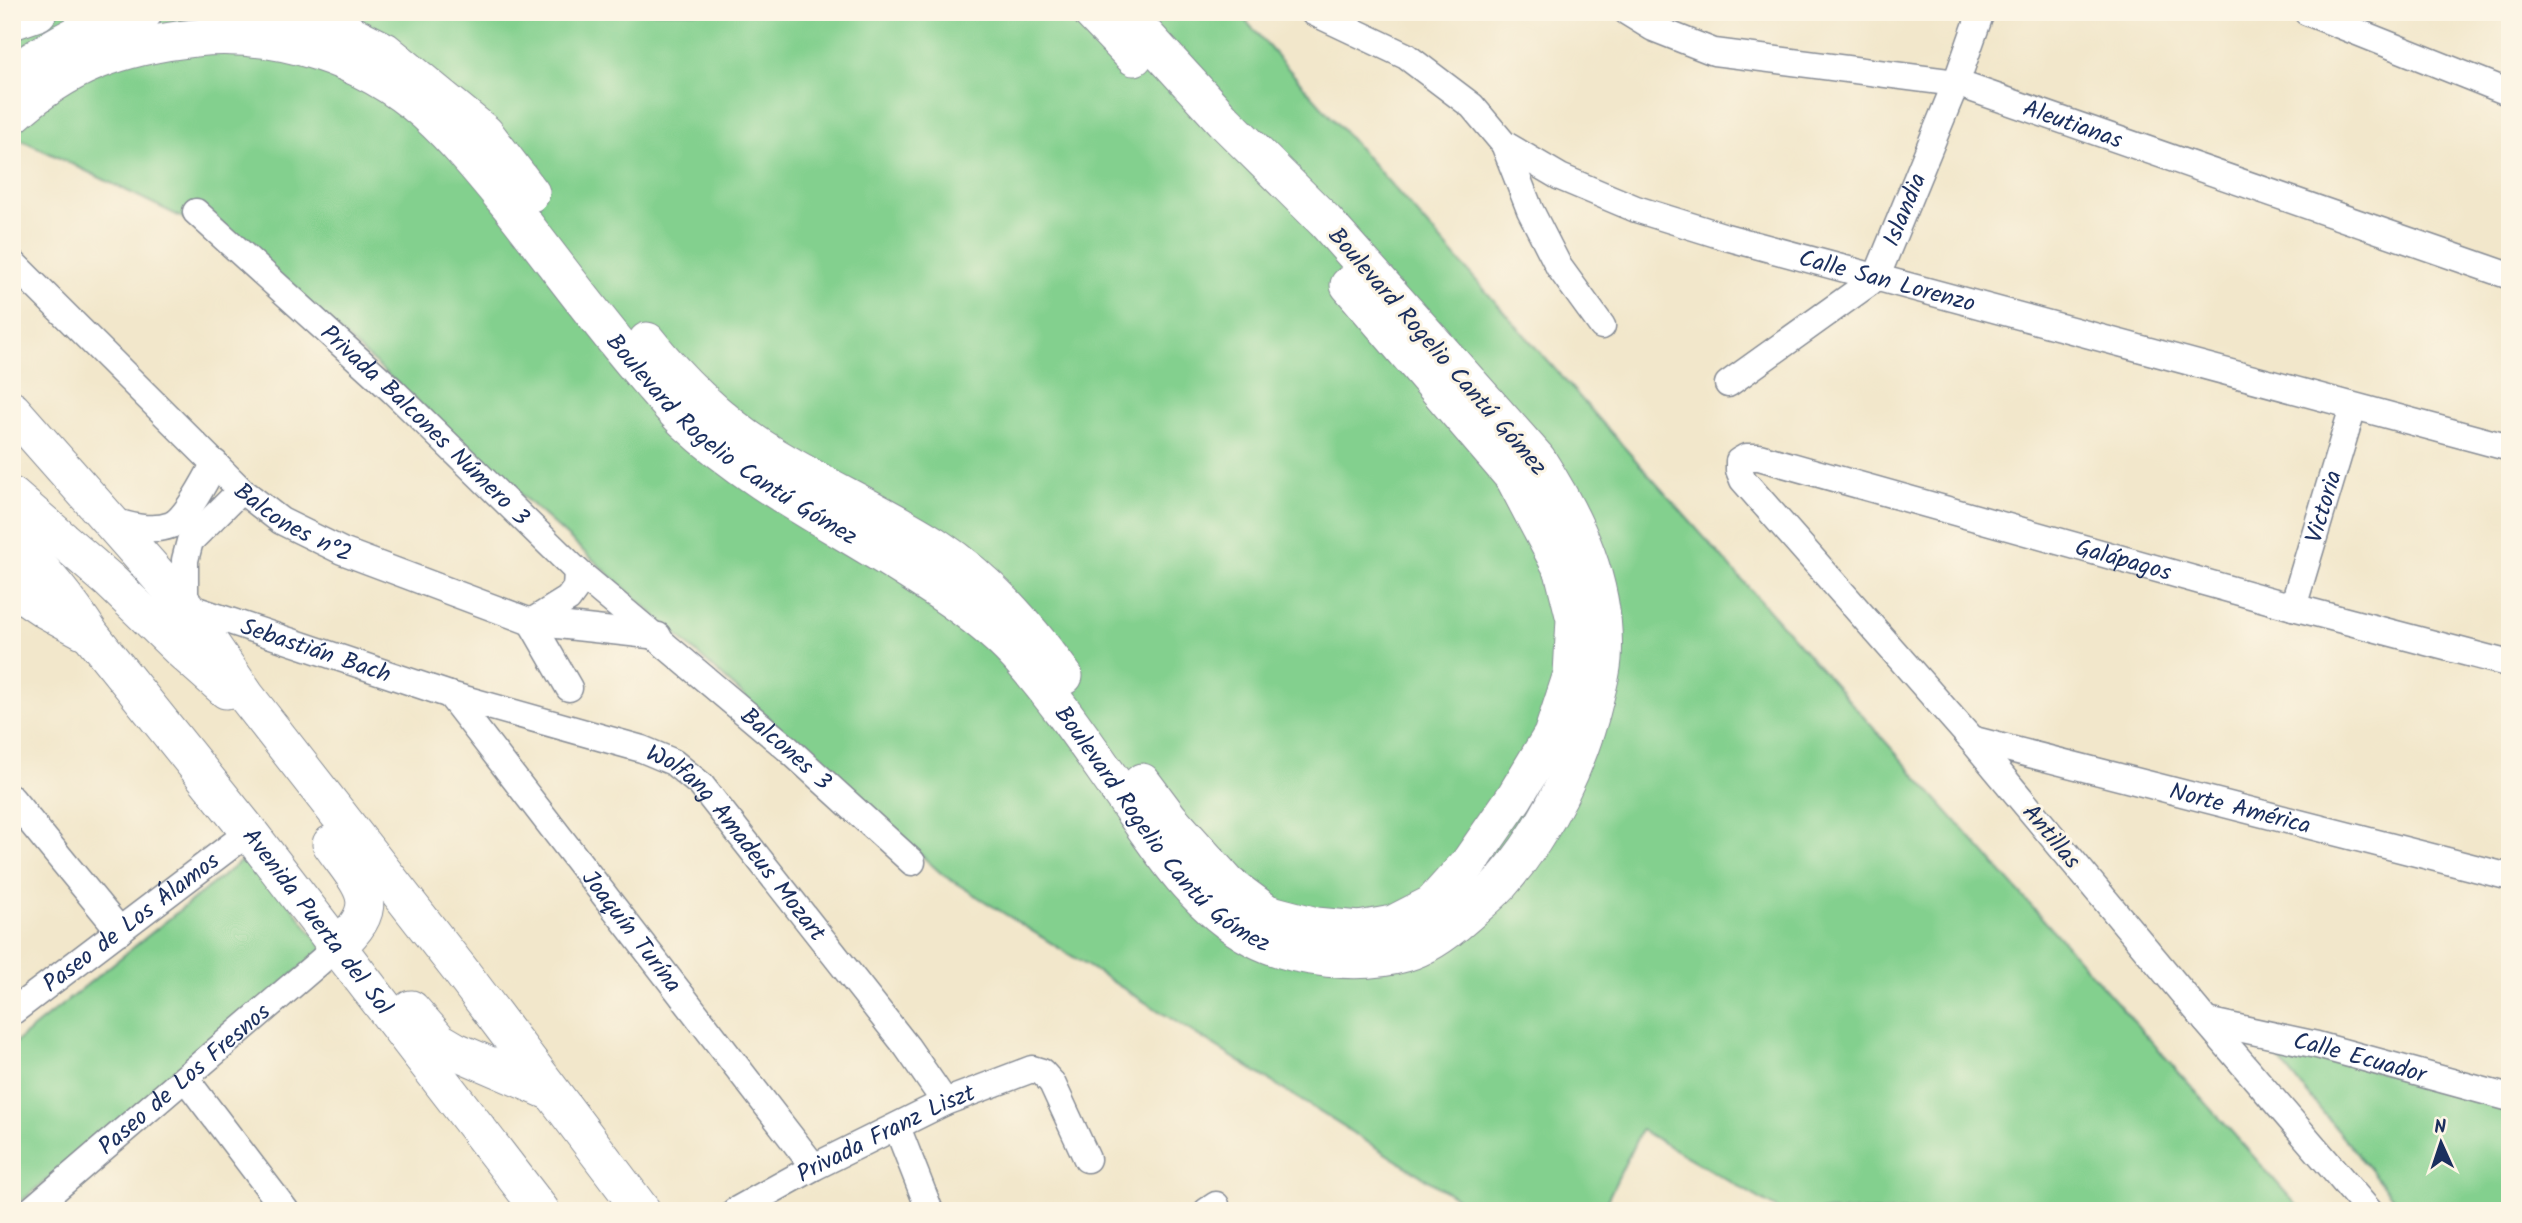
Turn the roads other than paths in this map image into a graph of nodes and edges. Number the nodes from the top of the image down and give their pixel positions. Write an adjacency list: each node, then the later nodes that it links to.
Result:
1 (38, 12): 11 (main road)
2 (144, 12): 12 (main road)
3 (275, 12): 17 (main road, Boulevard Rogelio Cantú Gómez)
4 (354, 12): 17 (main road)
5 (1091, 12): 17 (main road, Boulevard Rogelio Cantú Gómez)
6 (1124, 12): 13 (main road, Boulevard Rogelio Cantú Gómez)
7 (1312, 12): 19 (street, Calle San Lorenzo)
8 (1627, 12): 14 (street, Aleutianas)
9 (1981, 12): 14 (street, Islandia)
10 (2307, 12): 15 (street)
11 (12, 21)
12 (12, 74)
13 (67, 74): 16 (main road, Boulevard Rogelio Cantú Gómez); 18 (main road)
14 (1956, 83): 22 (street, Aleutianas); 23 (street, Islandia)
15 (2510, 93)
16 (12, 116)
17 (485, 133)
18 (12, 142)
19 (1504, 144): 23 (street, Calle San Lorenzo); 24 (street)
20 (197, 212): 36 (street, Privada Balcones Número 3)
21 (12, 262): 30 (street, Balcones n°2)
22 (2510, 276)
23 (1876, 278): 25 (street, Islandia); 26 (street, Calle San Lorenzo)
24 (1602, 326)
25 (1728, 384)
26 (2353, 407): 28 (street, Calle San Lorenzo); 39 (street, Victoria)
27 (12, 410): 33 (main road)
28 (2510, 448)
29 (1739, 461): 39 (street, Galápagos); 47 (street, Antillas)
30 (215, 463): 31 (street, Balcones n°2); 34 (street)
31 (240, 490): 34 (street); 40 (street, Balcones n°2)
32 (12, 496): 46 (main road)
33 (106, 519): 34 (street); 38 (main road)
34 (181, 533): 38 (street)
35 (12, 539): 41 (main road, Avenida Puerta del Sol)
36 (578, 571): 40 (street); 42 (street, Privada Balcones Número 3)
37 (12, 587): 41 (main road)
38 (184, 606): 45 (street, Sebastián Bach); 46 (main road)
39 (2292, 607): 43 (street, Galápagos)
40 (531, 622): 42 (street, Balcones n°2); 44 (street)
41 (91, 635): 50 (main road, Avenida Puerta del Sol)
42 (658, 636): 51 (street, Balcones 3)
43 (2510, 664)
44 (569, 688)
45 (450, 695): 61 (street, Wolfang Amadeus Mozart); 65 (street, Joaquín Turína)
46 (246, 696): 48 (main road)
47 (1971, 740): 52 (street, Norte América); 56 (street, Antillas)
48 (314, 784): 54 (main road); 59 (main road)
49 (15, 809): 53 (street)
50 (249, 832): 53 (street, Paseo de Los Álamos); 54 (main road)
51 (912, 862)
52 (2510, 877)
53 (120, 931): 55 (street, Paseo de Los Álamos)
54 (345, 939): 57 (main road); 58 (street, Paseo de Los Fresnos); 62 (main road, Avenida Puerta del Sol)
55 (12, 1013)
56 (2206, 1021): 60 (street, Calle Ecuador); 72 (street, Antillas)
57 (492, 1067): 59 (main road); 62 (main road)
58 (185, 1077): 68 (street, Paseo de Los Fresnos); 69 (street)
59 (552, 1093): 66 (main road)
60 (2510, 1098)
61 (945, 1102): 63 (street, Privada Franz Liszt); 64 (street, Privada Franz Liszt)
62 (465, 1112): 67 (main road, Avenida Puerta del Sol)
63 (897, 1127): 65 (street, Privada Franz Liszt); 71 (street)
64 (1087, 1159)
65 (814, 1167): 70 (street, Privada Franz Liszt)
66 (633, 1205)
67 (541, 1210)
68 (30, 1211)
69 (286, 1211)
70 (735, 1211)
71 (930, 1211)
72 (2369, 1211)

